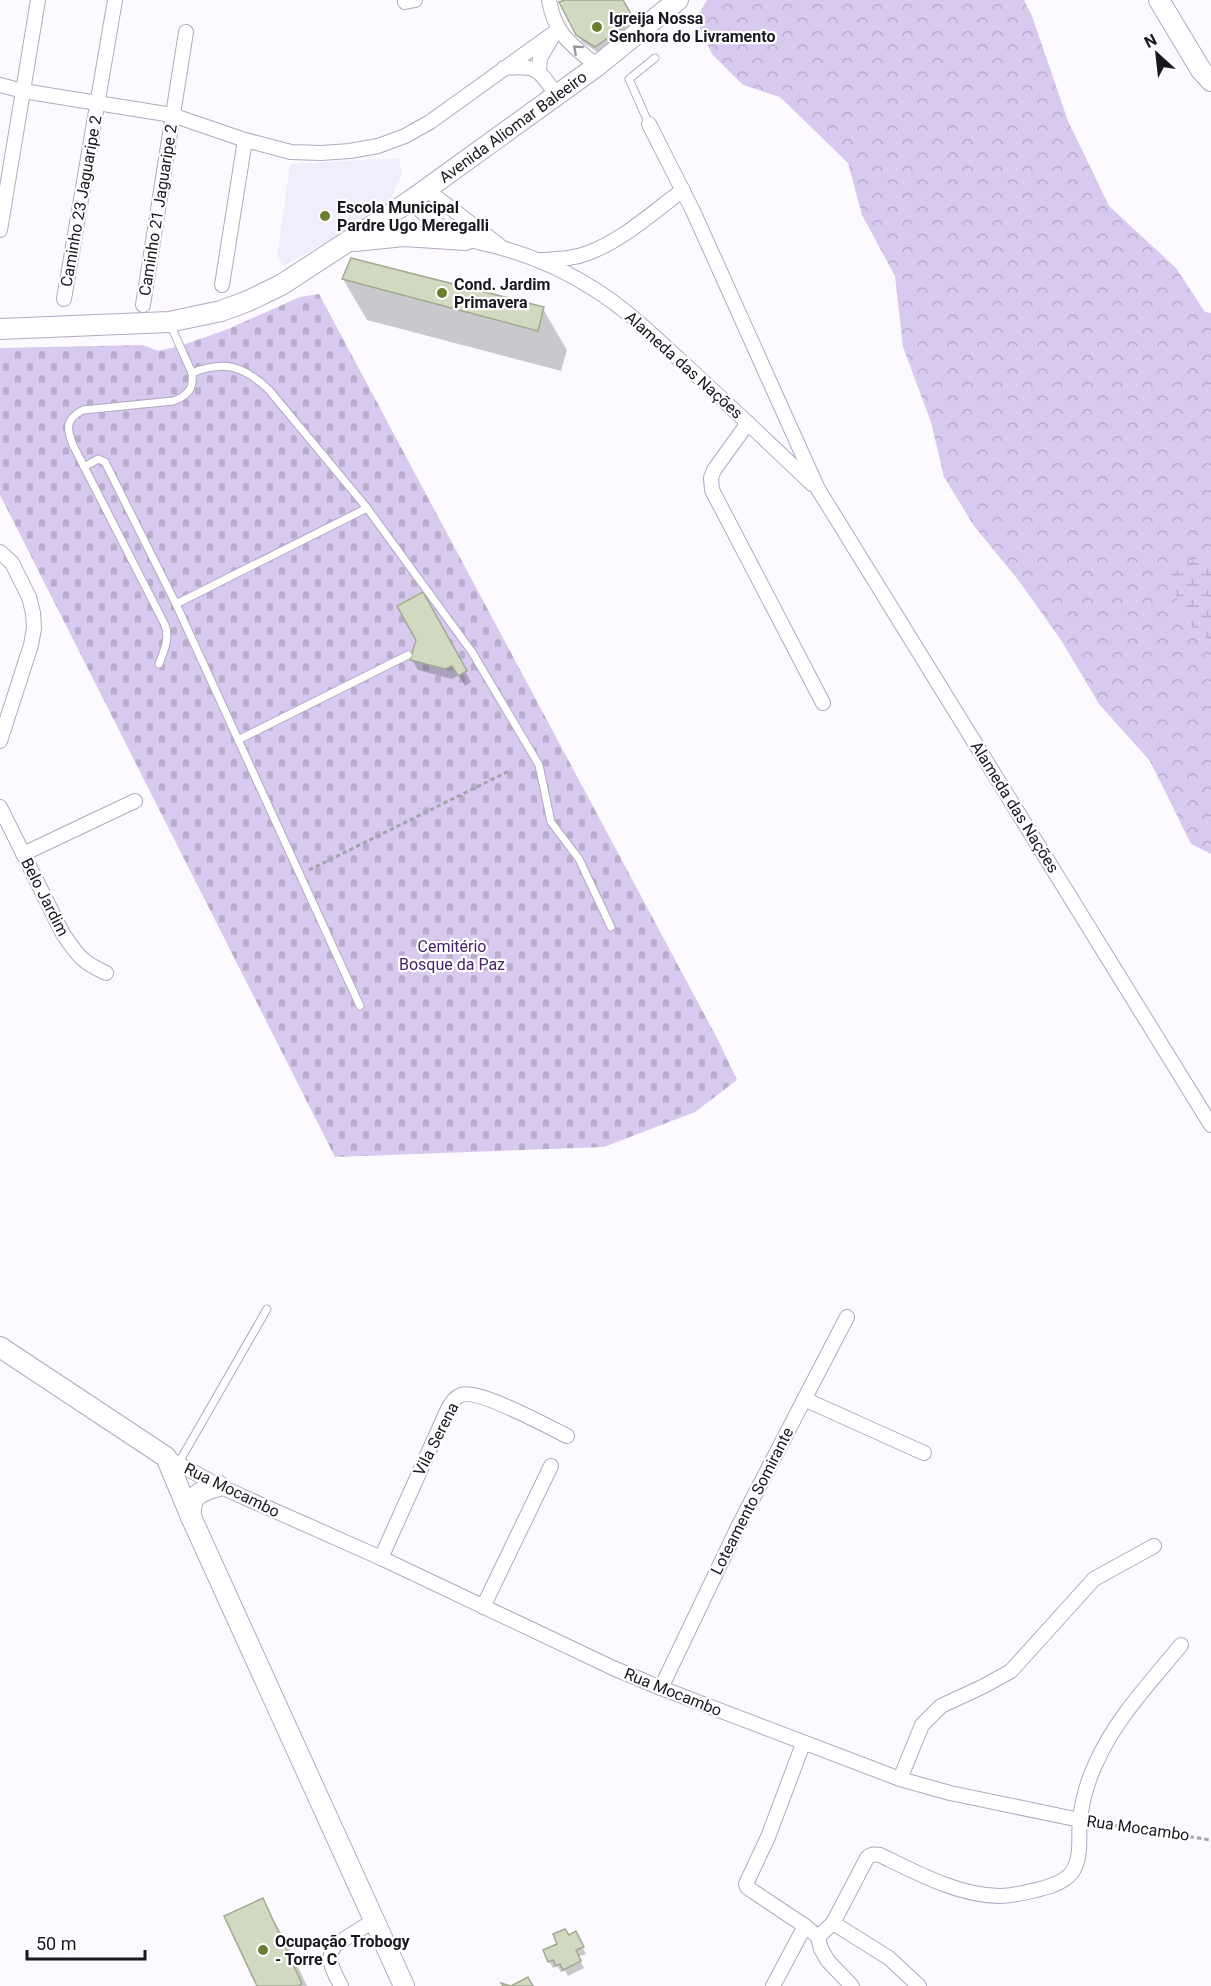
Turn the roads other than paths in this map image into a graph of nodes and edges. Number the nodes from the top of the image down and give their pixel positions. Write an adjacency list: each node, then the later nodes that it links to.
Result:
1 (38, 0): 14 (street)
2 (115, 0): 16 (street, Caminho 23 Jaguaripe 2)
3 (549, 0): 6 (street)
4 (678, 0): 9 (main road, Avenida Aliomar Baleeiro)
5 (1159, 0): 12 (main road)
6 (558, 30): 9 (street, one-way to 6); 10 (street); 11 (street)
7 (186, 32): 17 (street, Caminho 21 Jaguaripe 2)
8 (655, 58): 18 (lane)
9 (597, 66): 15 (main road, Avenida Aliomar Baleeiro)
10 (504, 68): 11 (street); 19 (street)
11 (539, 71): 15 (street)
12 (1211, 81)
13 (0, 85): 14 (street)
14 (23, 91): 16 (street); 23 (street)
15 (557, 96): 20 (main road, Avenida Aliomar Baleeiro)
16 (98, 103): 17 (street); 29 (street, Caminho 23 Jaguaripe 2)
17 (172, 115): 19 (street); 30 (street, Caminho 21 Jaguaripe 2)
18 (649, 124): 21 (street, Alameda das Nações)
19 (245, 140): 28 (street)
20 (427, 190): 22 (main road, Avenida Aliomar Baleeiro); 26 (street, Alameda das Nações)
21 (683, 190): 27 (street, Alameda das Nações); 36 (street, Alameda das Nações)
22 (410, 201): 24 (street, Alameda das Nações); 25 (main road, Avenida Aliomar Baleeiro)
23 (0, 230)
24 (466, 240): 25 (main road); 26 (street, Alameda das Nações)
25 (350, 242): 31 (main road, Avenida Aliomar Baleeiro)
26 (503, 248): 27 (street, Alameda das Nações)
27 (536, 260): 34 (street, Alameda das Nações)
28 (222, 285)
29 (64, 300)
30 (143, 304)
31 (169, 322): 32 (main road, Avenida Aliomar Baleeiro); 33 (lane)
32 (0, 329)
33 (192, 373): 35 (lane); 37 (lane)
34 (748, 423): 36 (street, Alameda das Nações); 42 (street)
35 (84, 467): 39 (lane); 41 (lane)
36 (818, 489): 51 (street, Alameda das Nações)
37 (367, 508): 39 (lane); 48 (lane)
38 (0, 552): 44 (street)
39 (176, 604): 43 (lane)
40 (408, 655): 43 (lane)
41 (159, 664)
42 (823, 703)
43 (240, 739): 50 (lane)
44 (0, 741)
45 (135, 801): 47 (street)
46 (0, 807): 47 (street, Belo Jardim)
47 (23, 854): 49 (street, Belo Jardim)
48 (611, 927)
49 (106, 973)
50 (360, 1006)
51 (1211, 1125)
52 (267, 1309): 58 (lane)
53 (847, 1317): 55 (street, Loteamento Somirante)
54 (0, 1347): 58 (main road, Rua Mocambo)
55 (804, 1399): 57 (street); 66 (street, Loteamento Somirante)
56 (567, 1436): 63 (street, Vila Serena)
57 (924, 1453)
58 (172, 1461): 60 (street, Rua Mocambo); 61 (main road, Rua Mocambo)
59 (551, 1466): 64 (street)
60 (219, 1486): 61 (main road); 63 (street, Rua Mocambo)
61 (191, 1517): 70 (main road, Rua Mocambo)
62 (1154, 1546): 68 (street)
63 (381, 1558): 64 (street, Rua Mocambo)
64 (483, 1607): 66 (street, Rua Mocambo)
65 (1181, 1645): 69 (street)
66 (661, 1688): 67 (street, Rua Mocambo)
67 (803, 1744): 68 (street, Rua Mocambo); 72 (street)
68 (900, 1779): 69 (street, Rua Mocambo)
69 (1080, 1820): 71 (street)
70 (373, 1921): 74 (street); 75 (main road, Rua Mocambo)
71 (833, 1923): 73 (street); 78 (street)
72 (805, 1926): 73 (street); 76 (street)
73 (818, 1937): 77 (street)
74 (341, 1986)
75 (404, 1986)
76 (773, 1986)
77 (852, 1986)
78 (919, 1986)

